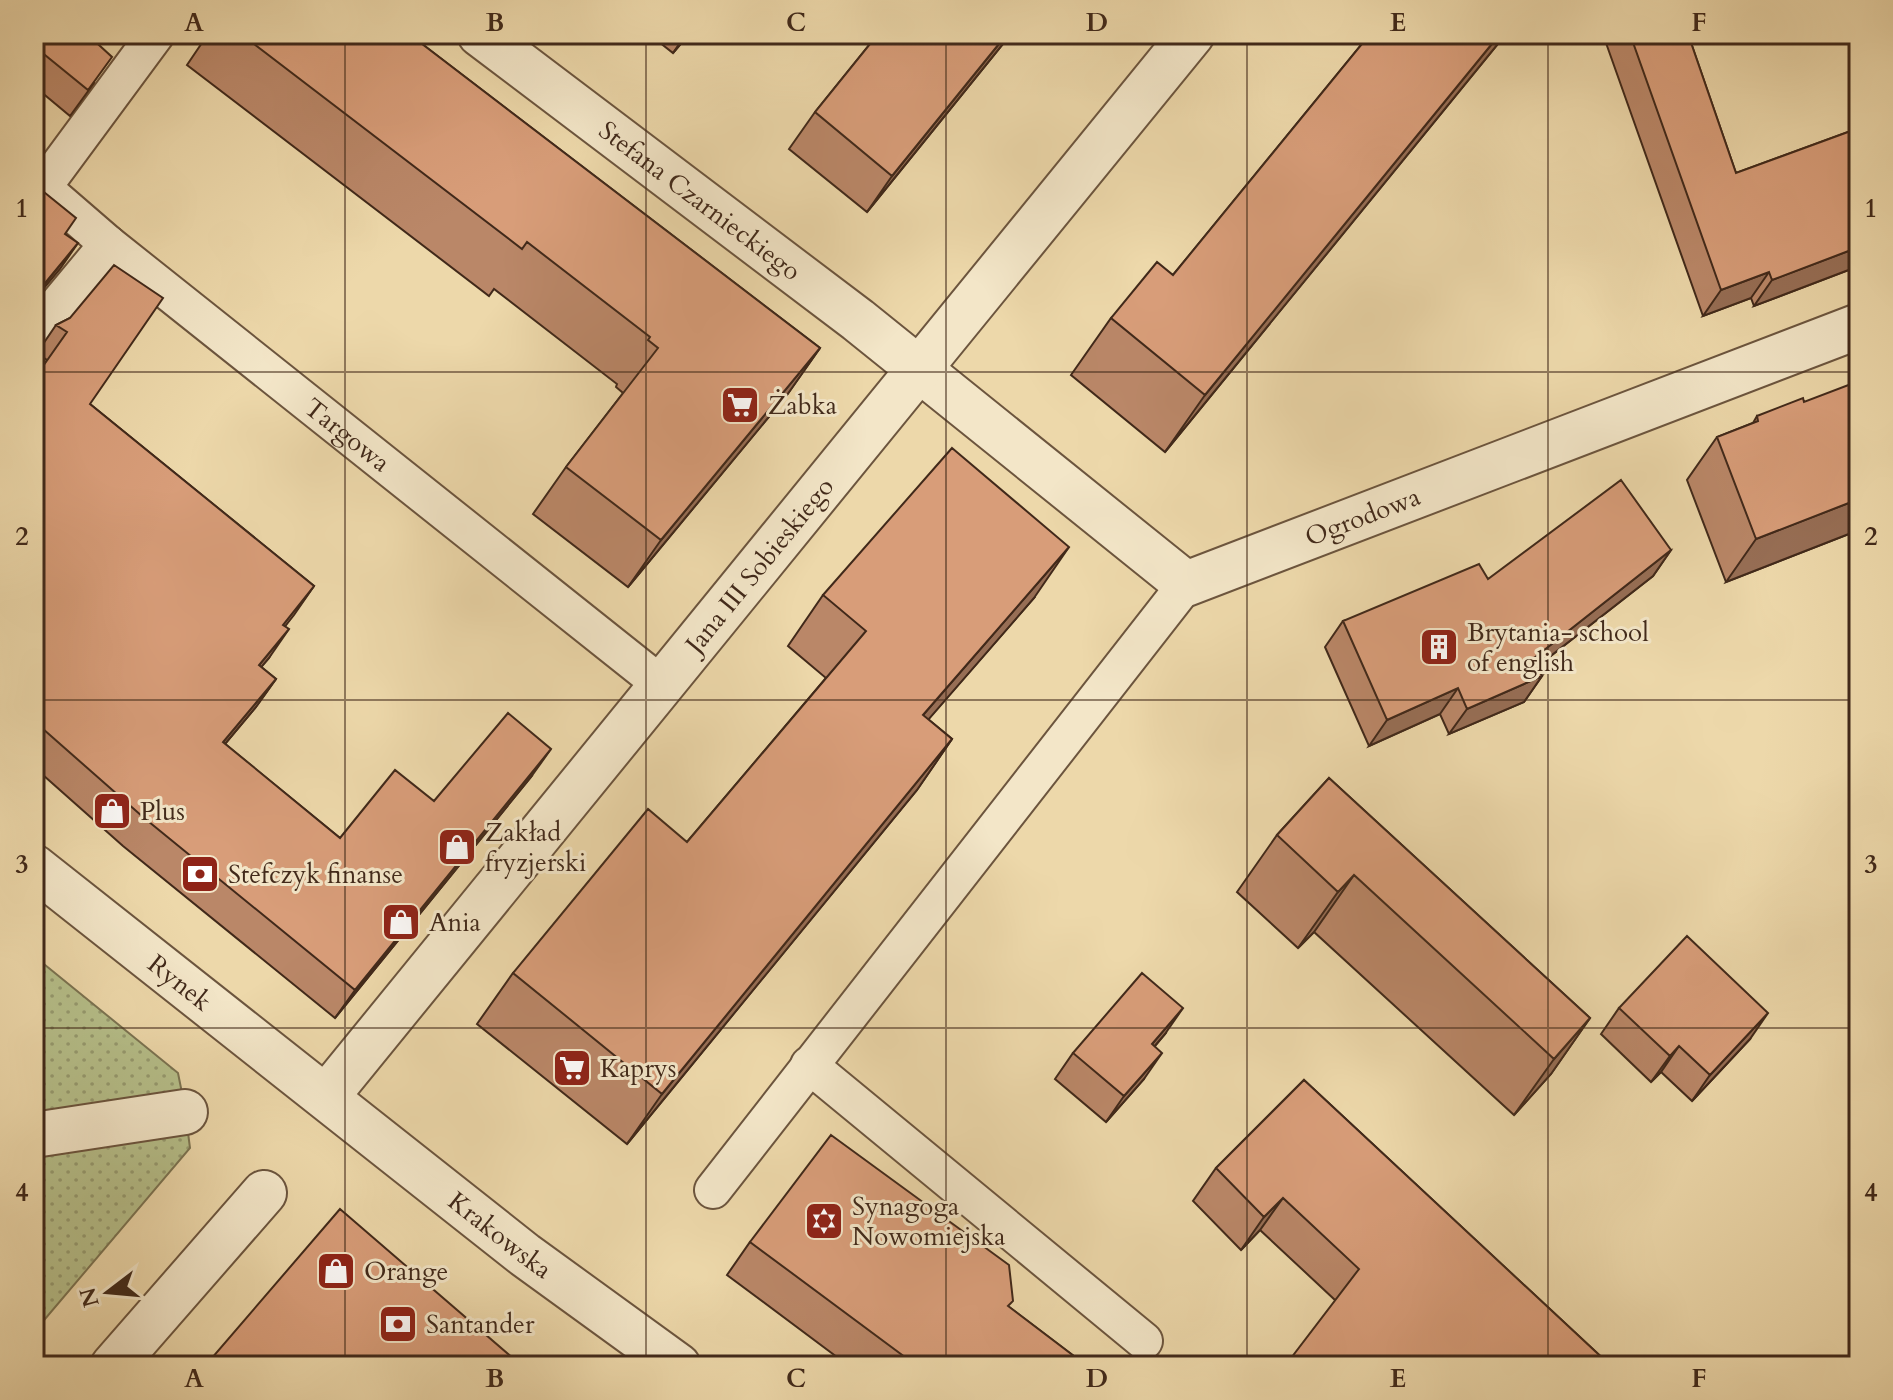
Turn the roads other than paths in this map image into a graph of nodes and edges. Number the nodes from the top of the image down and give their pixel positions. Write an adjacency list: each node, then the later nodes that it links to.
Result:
1 (156, 34): 4 (lane)
2 (480, 34): 8 (street, Stefana Czarnieckiego)
3 (1192, 34): 8 (street, Jana III Sobieskiego)
4 (38, 184): 5 (lane, Targowa)
5 (108, 244): 7 (lane); 10 (lane, Targowa)
6 (1859, 326): 9 (street, Ogrodowa)
7 (34, 333)
8 (919, 368): 9 (street); 10 (street, Jana III Sobieskiego)
9 (1186, 584): 12 (lane)
10 (662, 685): 13 (street, Jana III Sobieskiego)
11 (34, 867): 13 (street, Rynek)
12 (809, 1065): 16 (lane); 18 (lane)
13 (326, 1097): 20 (street, Krakowska)
14 (185, 1112): 15 (street)
15 (34, 1135)
16 (713, 1190)
17 (264, 1193): 19 (street)
18 (1144, 1341)
19 (113, 1366)
20 (677, 1366)

